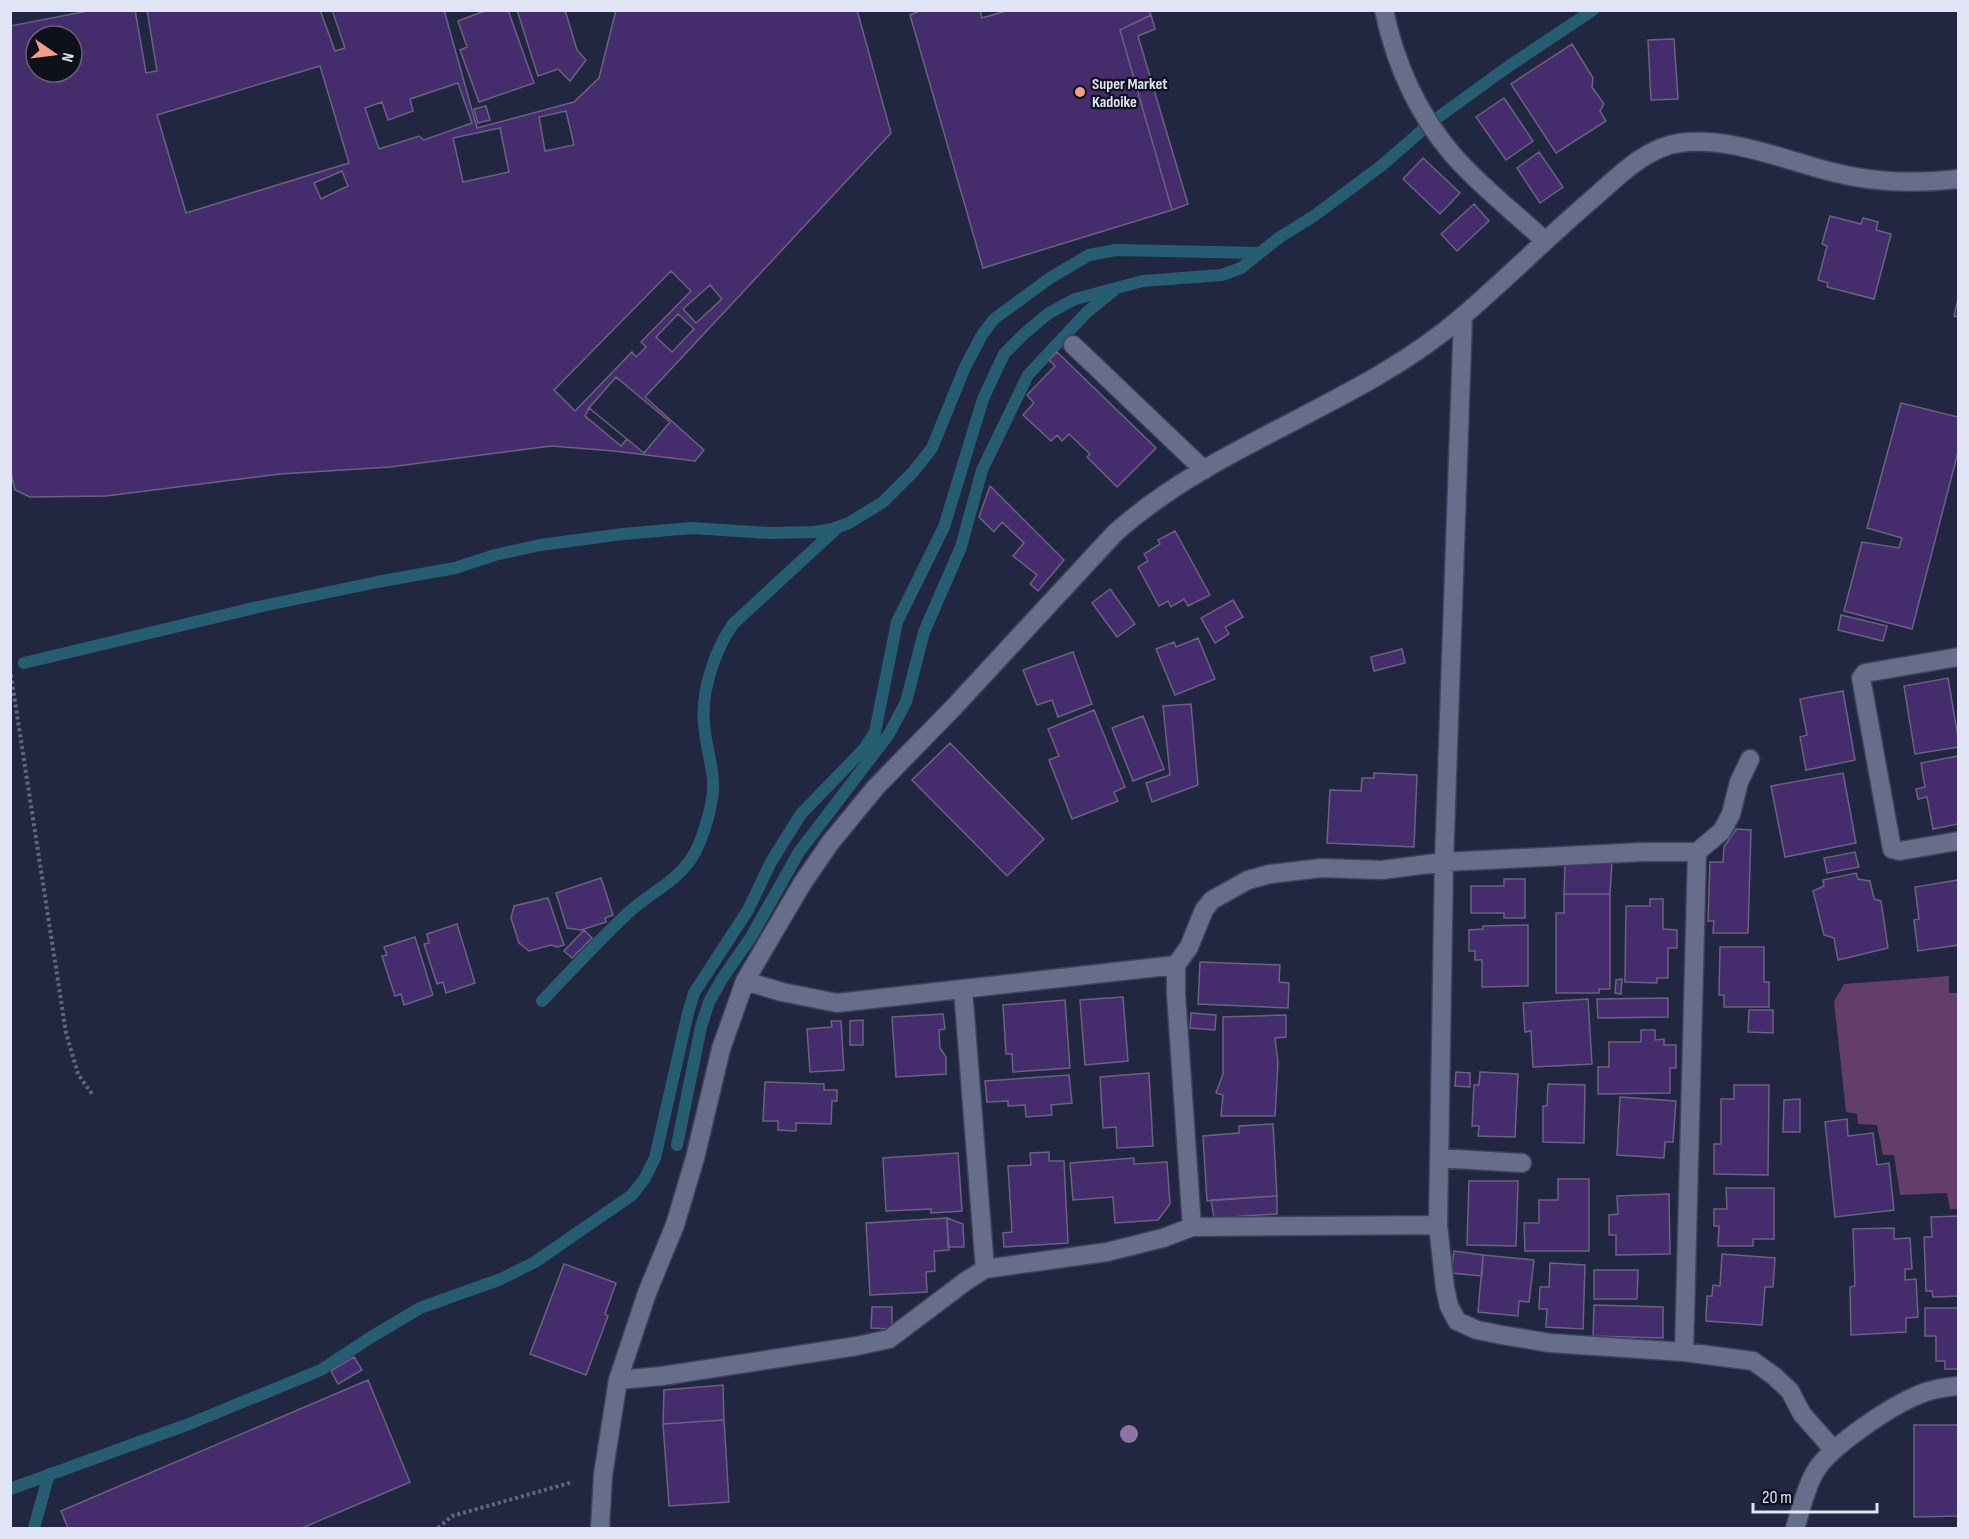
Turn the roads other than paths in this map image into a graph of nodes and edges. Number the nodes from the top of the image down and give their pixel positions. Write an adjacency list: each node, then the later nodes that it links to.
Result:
1 (1384, 10): 3 (street)
2 (1959, 179): 3 (street)
3 (1544, 240): 4 (street)
4 (1463, 316): 6 (street); 11 (street)
5 (1073, 345): 6 (street)
6 (1204, 470): 13 (street)
7 (1959, 657): 9 (street)
8 (1750, 759): 10 (street)
9 (1959, 841)
10 (1696, 852): 11 (street); 20 (street)
11 (1444, 862): 12 (street); 15 (street)
12 (1176, 965): 14 (street); 18 (street)
13 (745, 981): 14 (street); 21 (street)
14 (963, 989): 19 (street)
15 (1439, 1158): 16 (street); 17 (street)
16 (1522, 1162)
17 (1438, 1225): 18 (street); 20 (street)
18 (1192, 1227): 19 (street)
19 (985, 1269): 21 (street)
20 (1684, 1352): 23 (street)
21 (618, 1380): 24 (street)
22 (1959, 1386): 23 (street)
23 (1833, 1449): 25 (street)
24 (600, 1528)
25 (1795, 1528)

